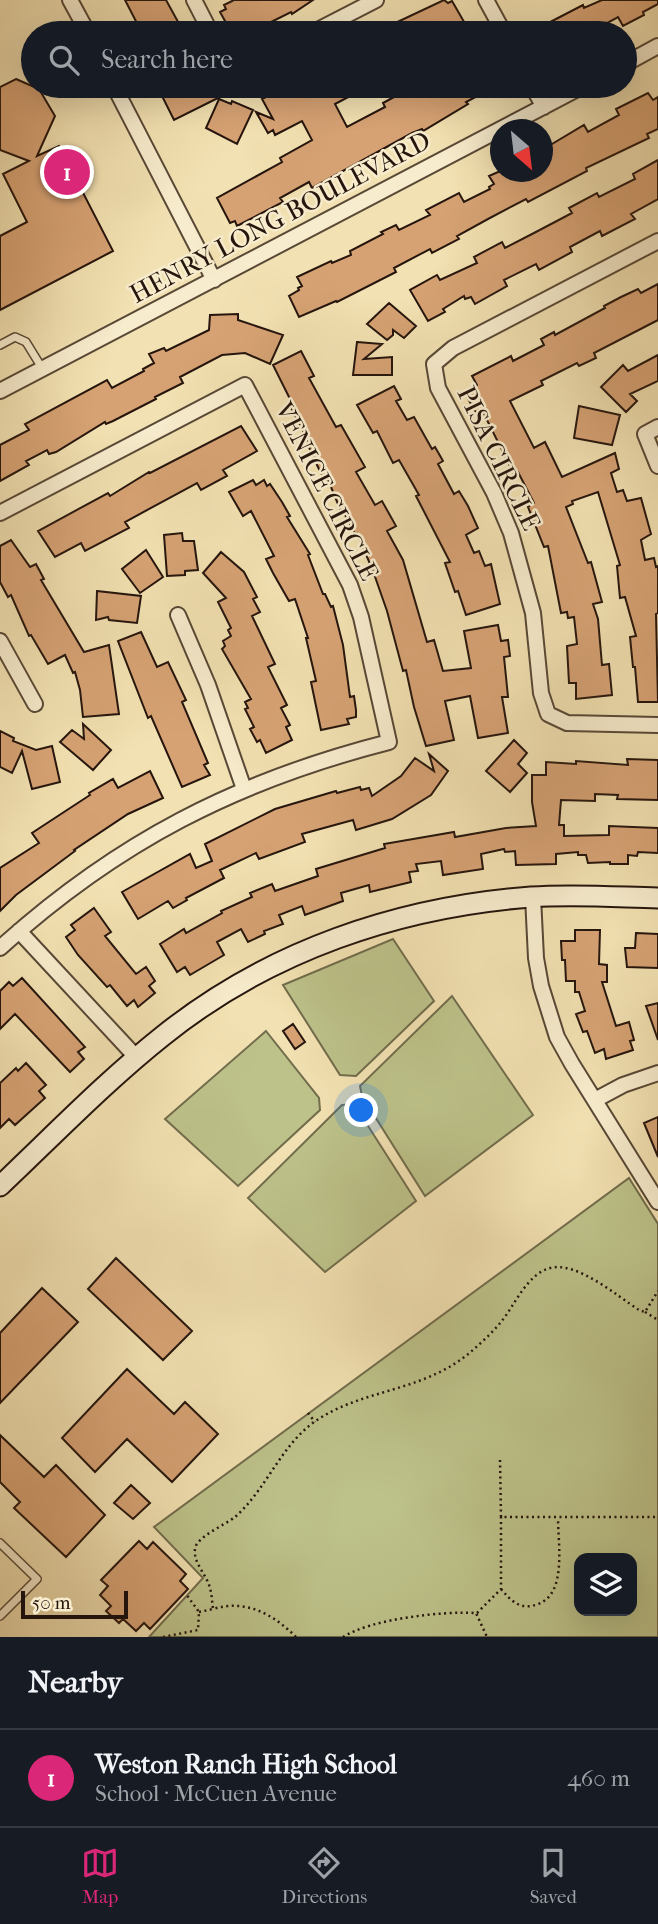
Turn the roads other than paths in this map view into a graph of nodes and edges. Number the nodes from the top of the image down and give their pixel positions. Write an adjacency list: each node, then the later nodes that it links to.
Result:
1 (71, 0): 5 (street)
2 (194, 0): 6 (street)
3 (376, 0): 7 (street)
4 (486, 0): 8 (street)
5 (82, 21)
6 (205, 21)
7 (335, 21)
8 (497, 21)
9 (658, 46): 10 (street)
10 (637, 57)
11 (120, 98): 16 (street)
12 (539, 98): 14 (street)
13 (561, 98): 14 (street, HENRY LONG BOULEVARD)
14 (544, 107): 16 (street, HENRY LONG BOULEVARD)
15 (658, 241): 26 (street, PISA CIRCLE)
16 (214, 280): 18 (street, HENRY LONG BOULEVARD)
17 (0, 345): 18 (lane)
18 (43, 369): 19 (street, HENRY LONG BOULEVARD)
19 (0, 391)
20 (652, 431): 21 (street)
21 (658, 466)
22 (0, 513): 27 (street, VENICE CIRCLE)
23 (178, 615): 27 (street)
24 (0, 641): 25 (street)
25 (35, 704)
26 (658, 725)
27 (244, 789): 30 (street, VENICE CIRCLE)
28 (533, 897): 29 (street); 32 (street); 34 (street)
29 (658, 898)
30 (19, 931): 31 (street, VENICE CIRCLE); 32 (street)
31 (0, 948)
32 (137, 1058): 35 (street)
33 (658, 1073): 34 (street)
34 (595, 1100): 36 (street)
35 (0, 1186)
36 (658, 1202)
37 (0, 1543): 38 (lane)
38 (0, 1616)

